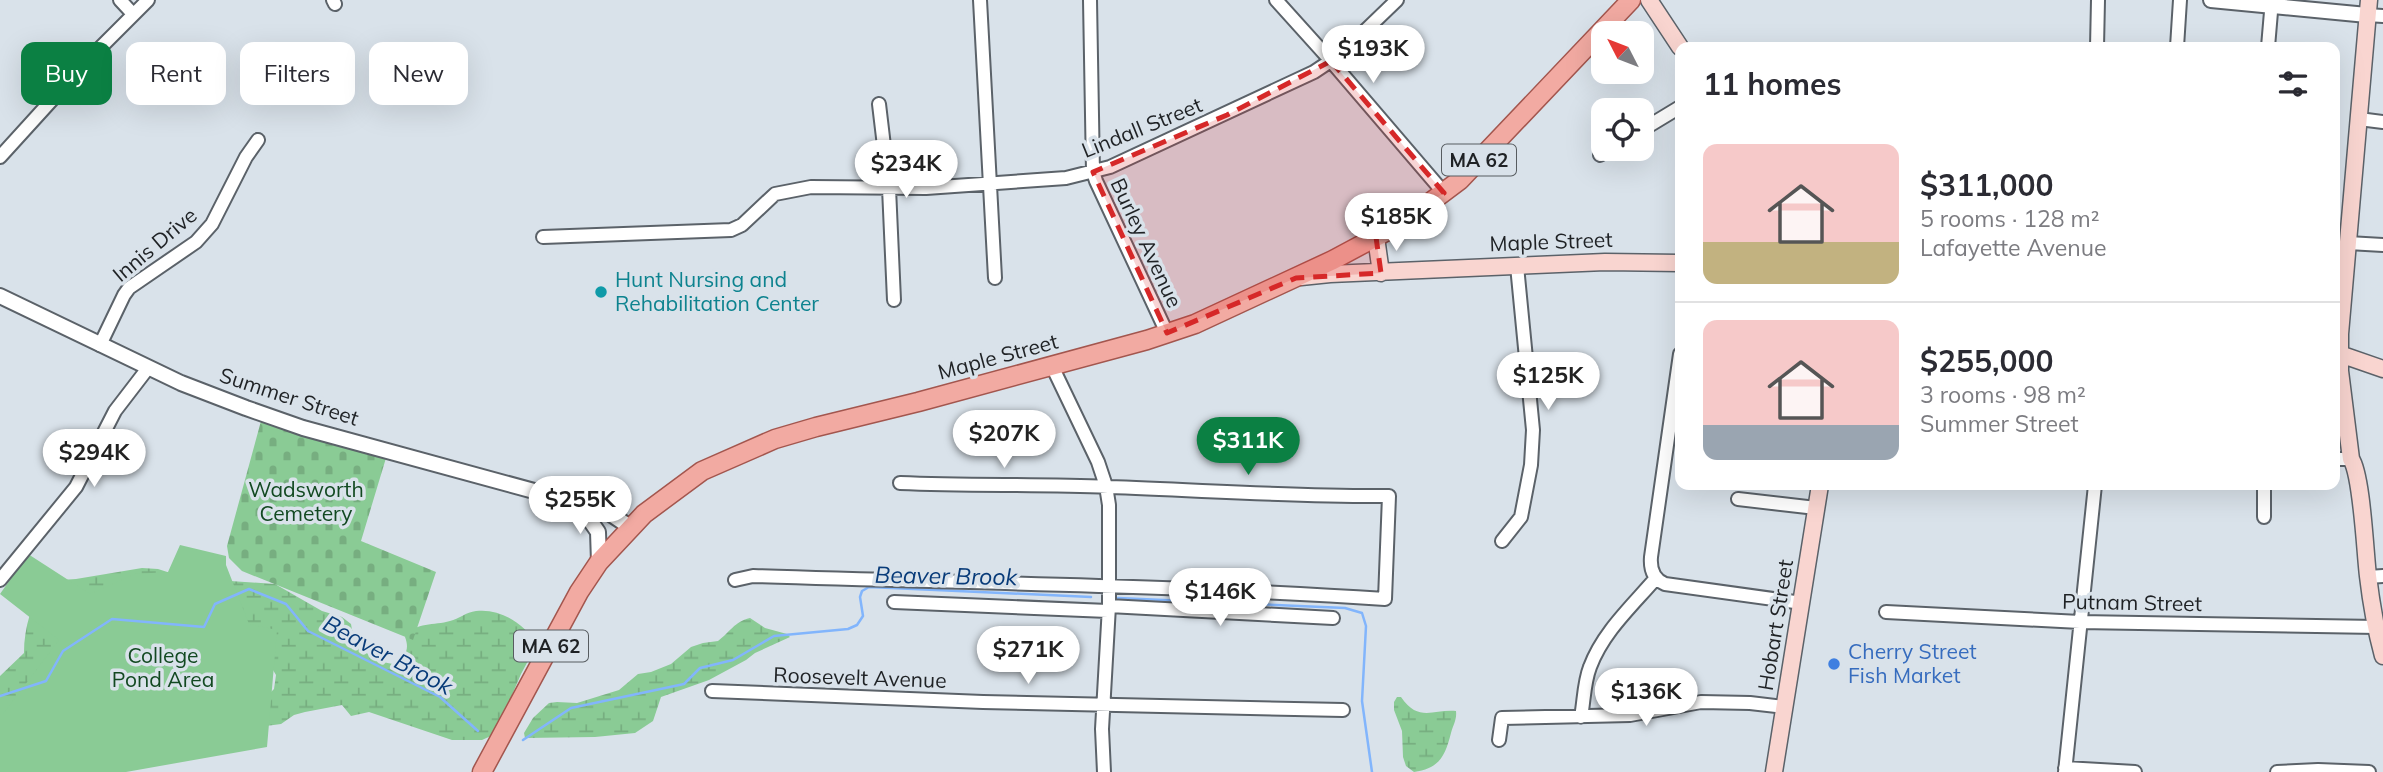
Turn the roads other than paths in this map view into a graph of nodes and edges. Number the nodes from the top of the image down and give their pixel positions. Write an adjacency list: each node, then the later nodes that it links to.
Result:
1 (120, 0): 14 (street)
2 (148, 0): 14 (street)
3 (980, 0): 28 (street)
4 (1090, 0): 27 (street, Burley Avenue)
5 (1276, 0): 19 (street)
6 (1397, 0): 19 (street, Lindall Street)
7 (1631, 0): 30 (main road, MA 62)
8 (1649, 0): 15 (main road)
9 (2098, 0): 16 (street)
10 (2180, 0): 17 (street)
11 (2211, 0): 12 (street)
12 (2272, 3): 13 (street); 18 (street)
13 (2373, 10): 22 (main road)
14 (133, 14): 26 (street)
15 (1677, 42)
16 (2096, 42)
17 (2177, 42)
18 (2268, 42)
19 (1331, 61): 27 (street, Lindall Street); 30 (street)
20 (879, 104): 29 (street)
21 (1675, 110): 24 (street)
22 (2358, 120): 23 (street); 33 (main road)
23 (2383, 122)
24 (1654, 123)
25 (258, 140): 44 (street, Innis Drive)
26 (0, 157)
27 (1093, 172): 28 (street, Lindall Street); 43 (street, Burley Avenue)
28 (990, 183): 29 (street, Lindall Street); 38 (street)
29 (889, 188): 31 (street, Lindall Street); 41 (street)
30 (1444, 193): 32 (main road, MA 62)
31 (543, 237)
32 (1376, 237): 37 (main road); 39 (main road, MA 62)
33 (2348, 243): 34 (street); 42 (main road)
34 (2383, 245)
35 (1675, 263): 36 (main road, Maple Street)
36 (1517, 266): 37 (main road, Maple Street); 62 (street)
37 (1381, 273): 39 (main road, Maple Street)
38 (995, 278)
39 (1296, 278): 43 (main road, Maple Street / MA 62)
40 (0, 296): 44 (street, Summer Street)
41 (894, 300)
42 (2340, 323)
43 (1167, 333): 46 (main road, Maple Street / MA 62)
44 (100, 345): 47 (street, Summer Street)
45 (2340, 354): 48 (main road)
46 (1052, 366): 53 (street); 61 (main road, Maple Street / MA 62)
47 (148, 368): 58 (street, Summer Street); 66 (street)
48 (2383, 369)
49 (1675, 390): 65 (street)
50 (2340, 406): 51 (main road)
51 (2343, 459): 64 (main road)
52 (900, 483): 53 (street)
53 (1106, 486): 68 (street); 68 (street)
54 (1819, 490): 59 (main road, Hobart Street)
55 (2094, 490): 74 (street)
56 (2264, 490): 60 (street)
57 (1738, 499): 59 (street)
58 (578, 503): 61 (street, Summer Street); 63 (street)
59 (1816, 508): 70 (main road, Hobart Street)
60 (2263, 517)
61 (630, 527): 63 (main road, Maple Street / MA 62)
62 (1503, 541)
63 (599, 562): 84 (main road, Maple Street / MA 62)
64 (2376, 577): 75 (main road)
65 (1656, 578): 70 (street); 81 (street)
66 (0, 580)
67 (735, 580): 68 (street)
68 (1109, 586): 71 (street)
69 (894, 603): 71 (street)
70 (1801, 603): 79 (main road, Hobart Street)
71 (1108, 608): 73 (street); 78 (street)
72 (1886, 612): 74 (street, Putnam Street)
73 (1333, 618)
74 (2080, 622): 75 (street, Putnam Street); 83 (street)
75 (2377, 627): 76 (main road)
76 (2383, 656)
77 (712, 691): 78 (street, Roosevelt Avenue)
78 (1104, 705): 80 (street, Roosevelt Avenue); 85 (street)
79 (1785, 707): 81 (street); 86 (main road, Hobart Street)
80 (1343, 710)
81 (1581, 717): 82 (street)
82 (1499, 740)
83 (2065, 770): 87 (street)
84 (482, 772)
85 (1104, 772)
86 (1774, 772)
87 (2135, 772)
88 (2277, 772): 89 (street)
89 (2369, 772)

